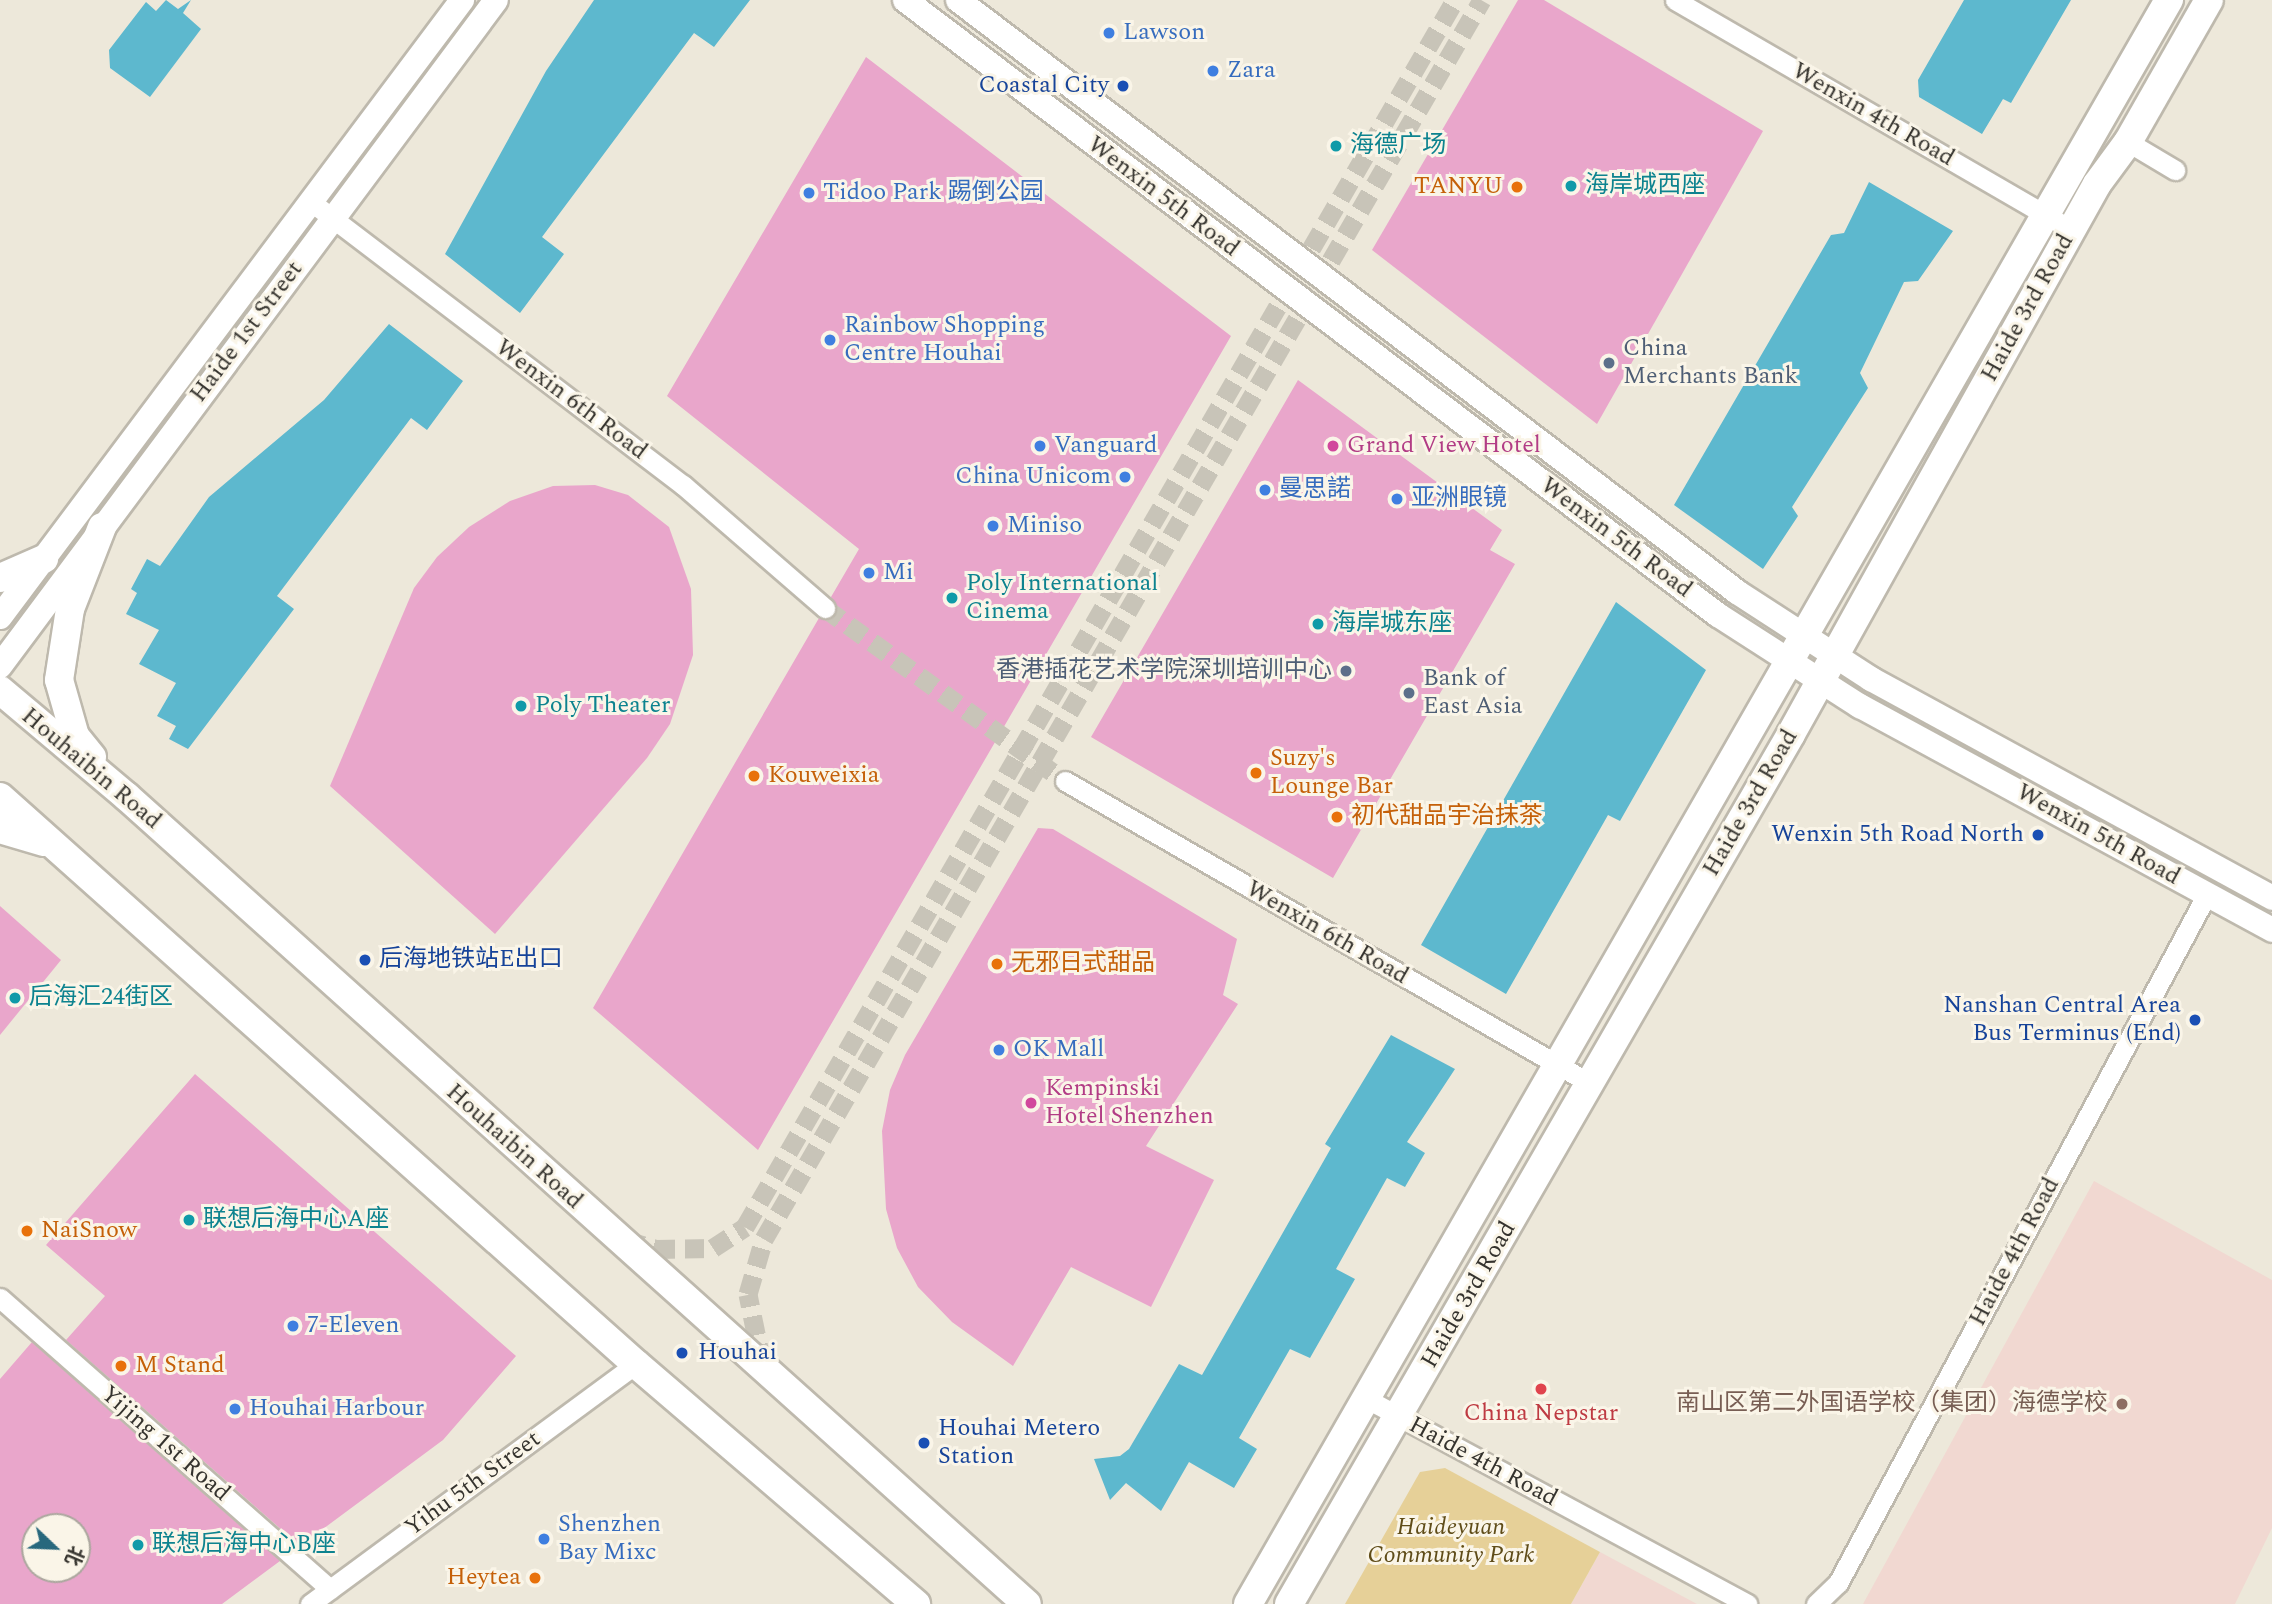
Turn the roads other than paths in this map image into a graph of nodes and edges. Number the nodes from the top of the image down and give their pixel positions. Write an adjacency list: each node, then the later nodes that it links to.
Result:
1 (462, 0): 10 (street, Haide 1st Street)
2 (496, 0): 12 (street, Haide 1st Street)
3 (905, 0): 21 (street, Wenxin 5th Road)
4 (958, 0): 19 (street, Wenxin 5th Road)
5 (1675, 0): 11 (street, Wenxin 4th Road)
6 (2168, 0): 11 (main road, Haide 3rd Road)
7 (2209, 0): 8 (main road, Haide 3rd Road)
8 (2128, 142): 9 (street); 13 (main road, Haide 3rd Road)
9 (2175, 170)
10 (310, 201): 12 (street, Wenxin 6th Road); 15 (street, Haide 1st Street)
11 (2043, 213): 13 (street, Wenxin 4th Road); 19 (main road, Haide 3rd Road)
12 (332, 218): 14 (street, Haide 1st Street); 17 (street, Wenxin 6th Road)
13 (2071, 230): 20 (main road, Haide 3rd Road)
14 (102, 527): 22 (street, Haide 1st Street); 26 (main road)
15 (44, 559): 16 (main road); 18 (street, Haide 1st Street)
16 (0, 578)
17 (825, 608)
18 (0, 617)
19 (1806, 637): 20 (street, Wenxin 5th Road); 21 (main road, Haide 3rd Road)
20 (1835, 656): 23 (main road, Haide 3rd Road); 31 (street, Wenxin 5th Road)
21 (1791, 662): 23 (street, Wenxin 5th Road); 33 (main road, Haide 3rd Road)
22 (0, 666)
23 (1821, 681): 30 (street, Wenxin 5th Road); 34 (main road, Haide 3rd Road)
24 (0, 690): 26 (main road, Houhaibin Road)
25 (1065, 781): 33 (street, Wenxin 6th Road)
26 (126, 796): 40 (main road, Houhaibin Road)
27 (0, 797): 29 (main road)
28 (0, 829): 29 (main road)
29 (56, 846): 36 (main road)
30 (2207, 894): 32 (street, Wenxin 5th Road); 46 (street, Haide 4th Road)
31 (2272, 898)
32 (2272, 930)
33 (1559, 1065): 34 (street, Wenxin 6th Road); 37 (main road, Haide 3rd Road)
34 (1591, 1084): 38 (main road, Haide 3rd Road)
35 (0, 1298): 39 (street, Yijing 1st Road)
36 (636, 1364): 39 (street, Yihu 5th Street); 43 (main road)
37 (1367, 1399): 38 (street, Haide 4th Road); 41 (main road, Haide 3rd Road)
38 (1399, 1416): 44 (main road, Haide 3rd Road); 45 (street, Haide 4th Road)
39 (330, 1589): 42 (street, Yihu 5th Street)
40 (1028, 1602)
41 (1249, 1602)
42 (310, 1604)
43 (916, 1604)
44 (1289, 1604)
45 (1747, 1604)
46 (1816, 1604)

